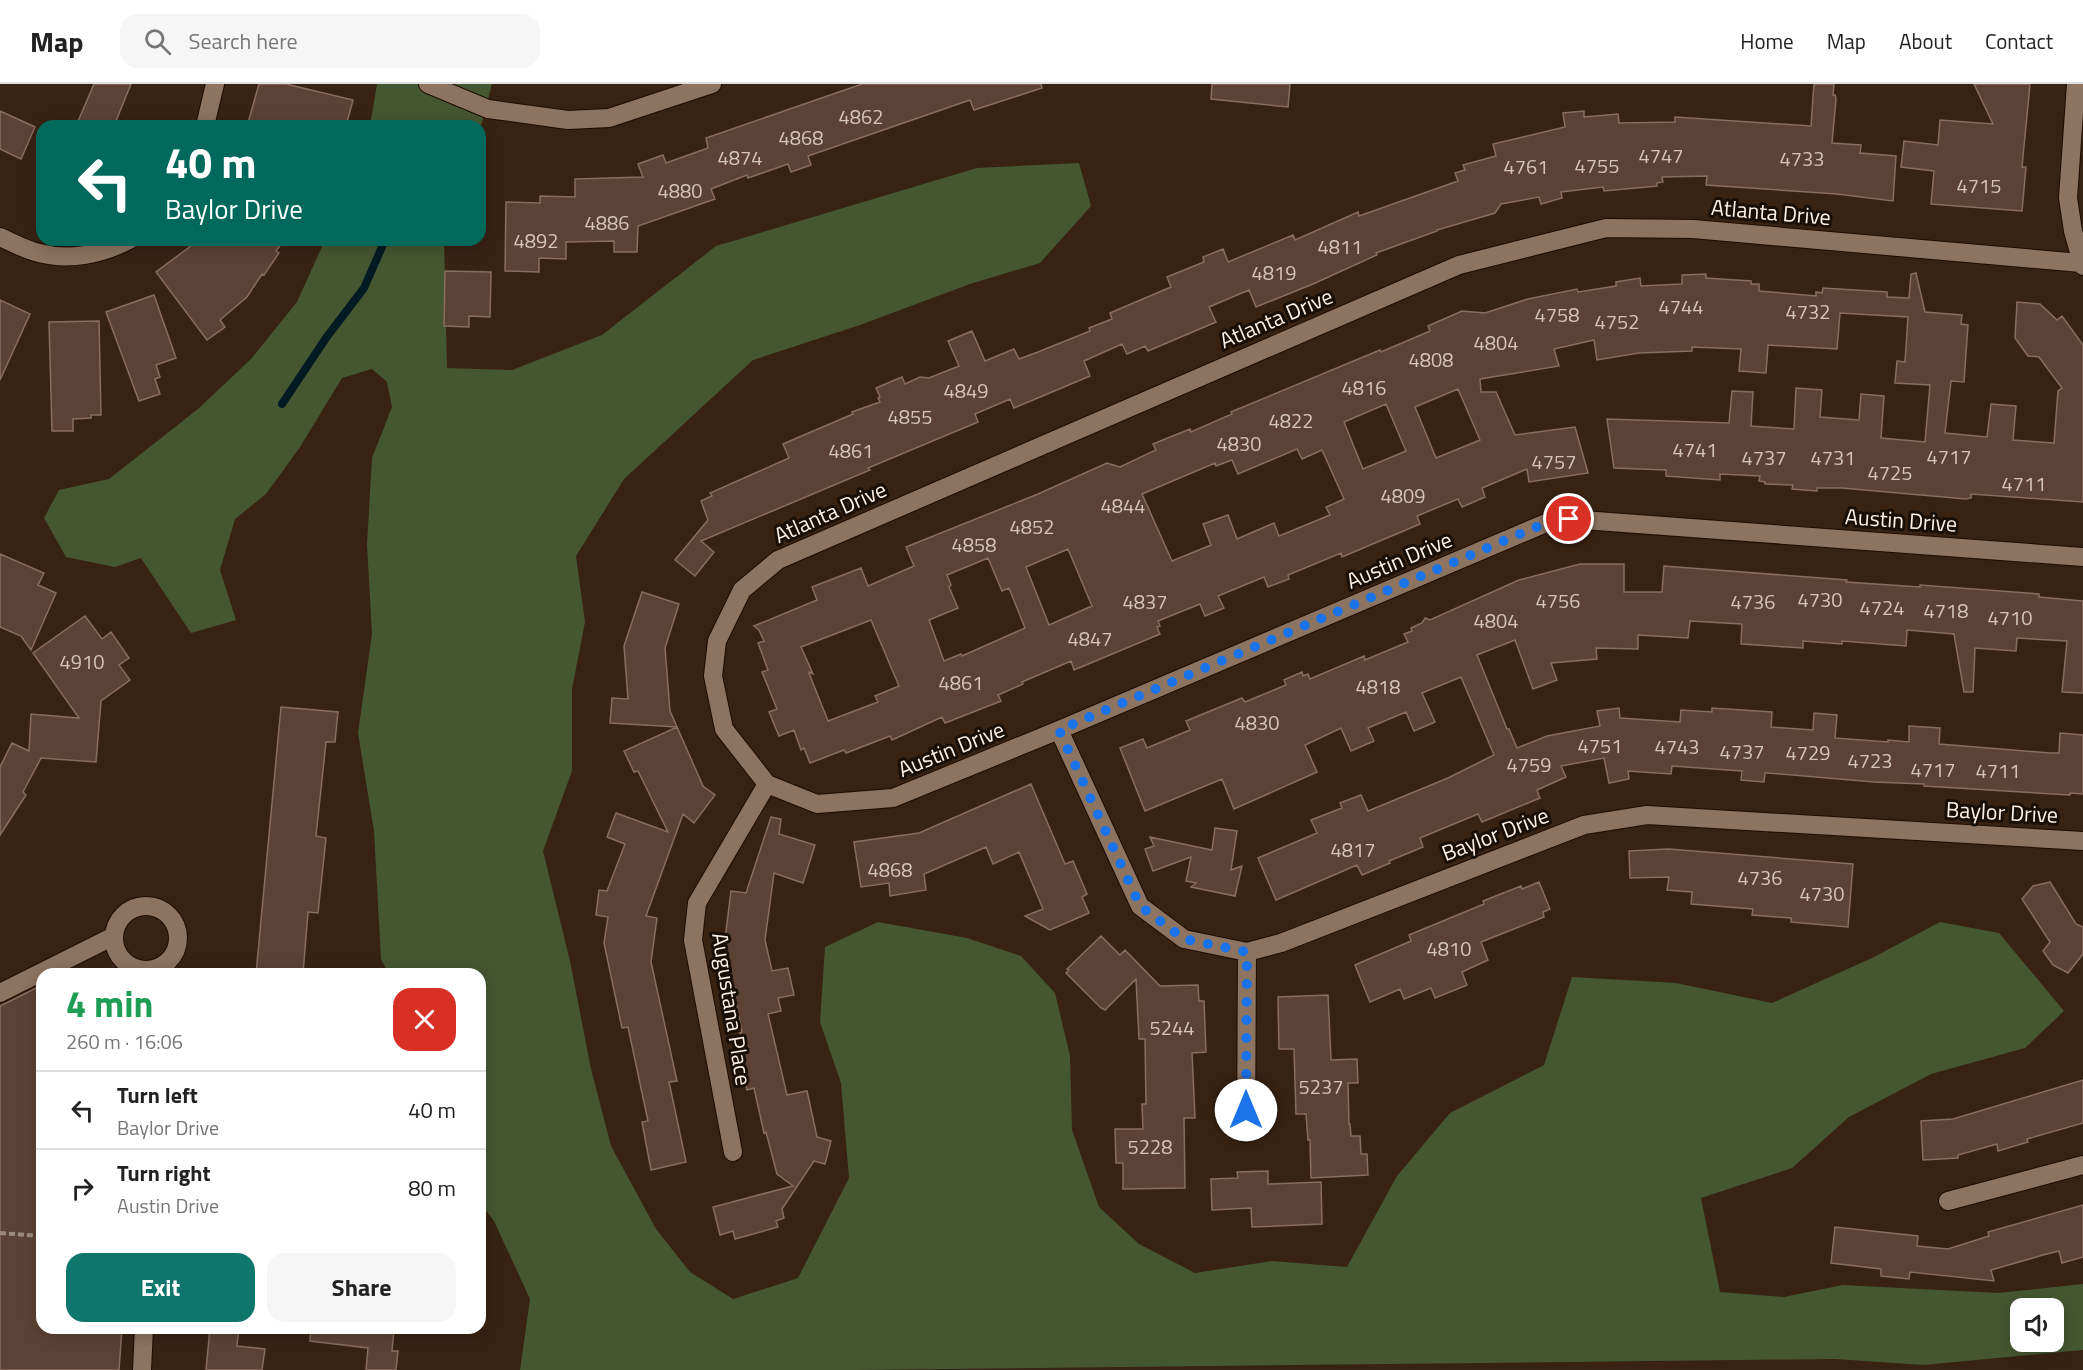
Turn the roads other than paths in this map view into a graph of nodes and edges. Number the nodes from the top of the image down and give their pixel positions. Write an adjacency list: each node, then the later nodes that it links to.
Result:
1 (215, 84): 5 (street)
2 (428, 84): 3 (street)
3 (712, 84)
4 (2076, 84): 8 (street)
5 (206, 120)
6 (0, 237): 7 (street)
7 (115, 246)
8 (2082, 264): 11 (street, Atlanta Drive)
9 (2083, 557): 10 (street, Austin Drive)
10 (1059, 730): 11 (street, Austin Drive); 14 (street, Baylor Drive)
11 (767, 784): 21 (street, Augustana Place)
12 (2083, 841): 14 (street, Baylor Drive)
13 (114, 936): 15 (street); 16 (street); 17 (street)
14 (1247, 952): 20 (street)
15 (50, 968)
16 (135, 968)
17 (169, 968)
18 (36, 975): 19 (street)
19 (0, 993)
20 (1246, 1133)
21 (733, 1152)
22 (2083, 1165): 23 (street)
23 (1948, 1201)
24 (144, 1334): 25 (street)
25 (142, 1370)

